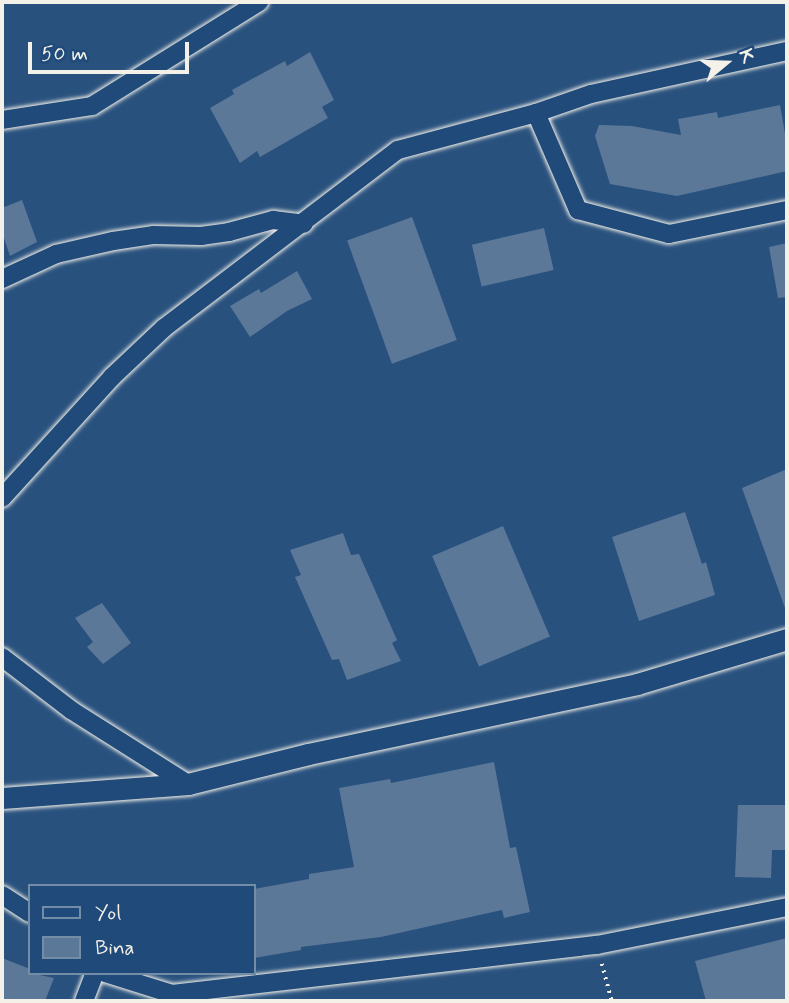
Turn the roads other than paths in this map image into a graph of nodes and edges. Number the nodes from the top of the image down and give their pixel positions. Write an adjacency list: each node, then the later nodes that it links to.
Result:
1 (259, 2): 4 (street)
2 (787, 51): 3 (street)
3 (536, 113): 5 (street); 6 (street)
4 (2, 120)
5 (787, 210)
6 (304, 224): 7 (street); 8 (street)
7 (2, 279)
8 (2, 498)
9 (787, 639): 11 (street)
10 (2, 657): 11 (street)
11 (188, 784): 12 (street)
12 (2, 798)
13 (2, 895): 15 (street)
14 (787, 907): 17 (street)
15 (28, 912)
16 (94, 975): 18 (street)
17 (112, 975)
18 (84, 1001)

